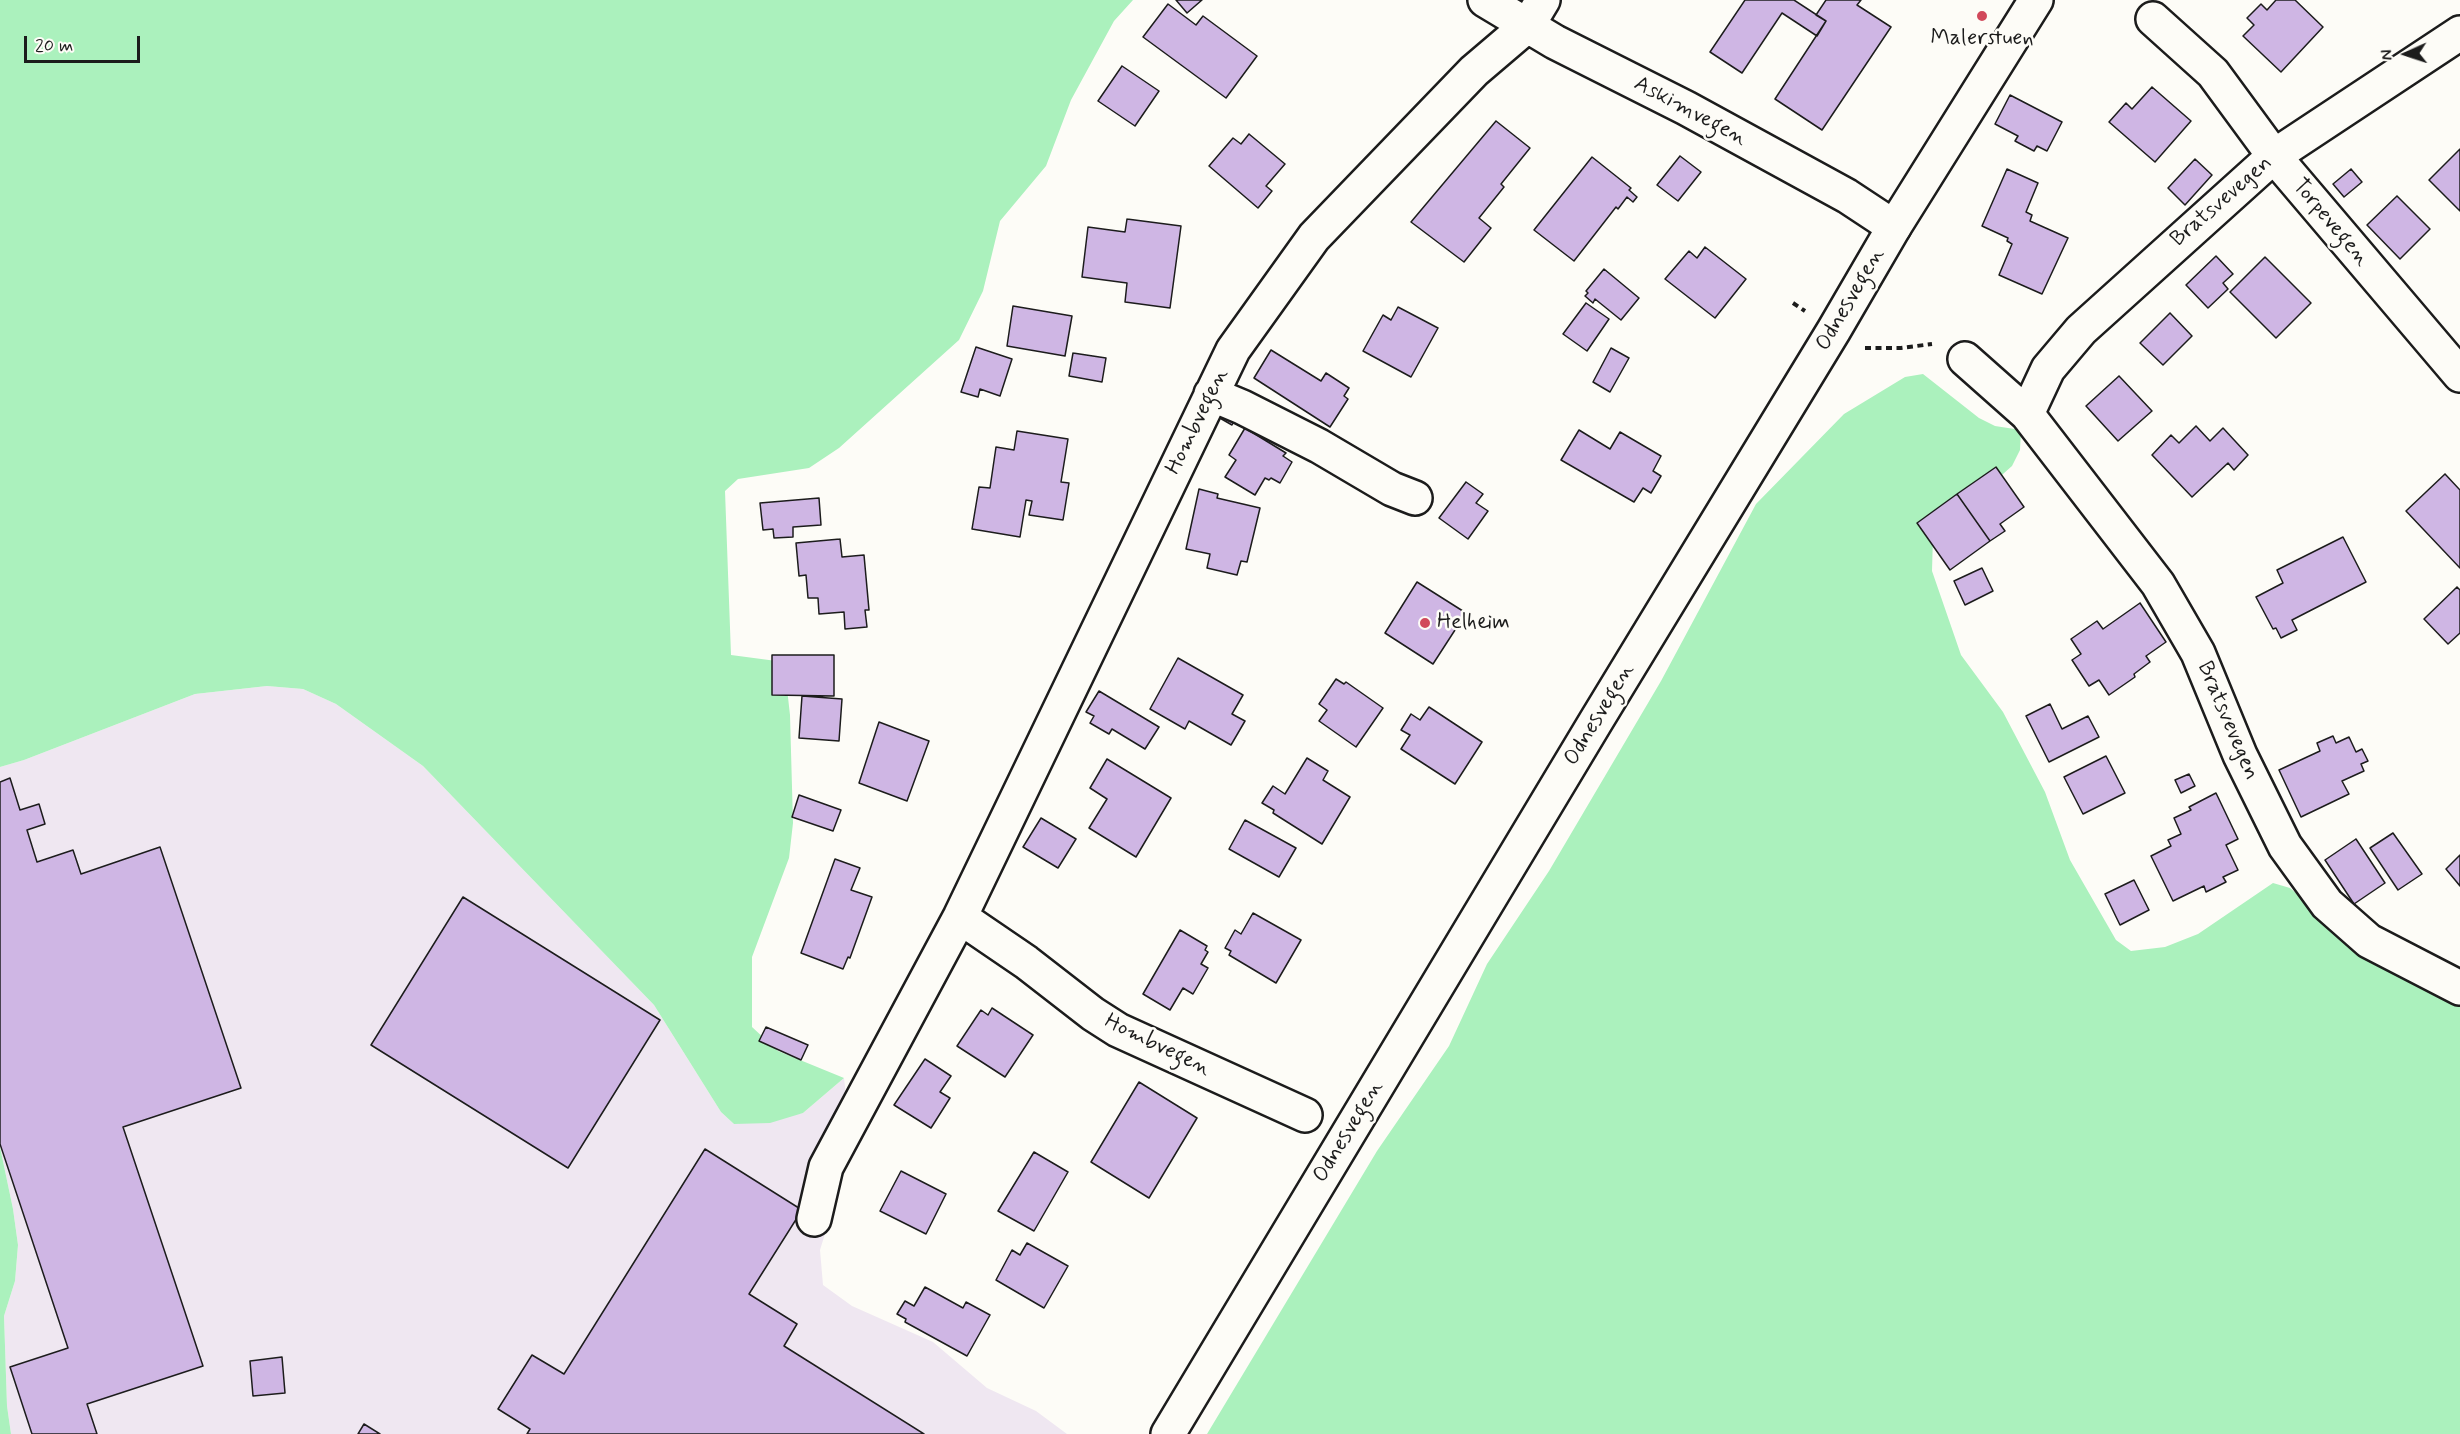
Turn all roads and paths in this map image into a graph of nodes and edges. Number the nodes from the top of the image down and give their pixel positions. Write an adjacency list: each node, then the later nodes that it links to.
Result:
1 (1485, 0): 3 (street, Askimvegen)
2 (2036, 0): 7 (street, Odnesvegen)
3 (1535, 13): 7 (street, Askimvegen); 12 (street, Hombvegen)
4 (2153, 19): 6 (street, Torpevegen)
5 (2460, 33): 6 (street, Bratsvevegen)
6 (2274, 156): 11 (street, Torpevegen); 13 (street, Bratsvevegen)
7 (1894, 228): 9 (street, Odnesvegen)
8 (1792, 303): 9 (path)
9 (1834, 330): 10 (path); 19 (street, Odnesvegen)
10 (1965, 359): 13 (street, Bratsvevegen)
11 (2460, 375)
12 (1211, 394): 14 (street); 15 (street, Hombvegen)
13 (2026, 414): 16 (street, Bratsvevegen)
14 (1415, 498)
15 (960, 917): 17 (street, Hombvegen); 18 (street, Hombvegen)
16 (2460, 988)
17 (1305, 1115)
18 (814, 1219)
19 (1168, 1434)

